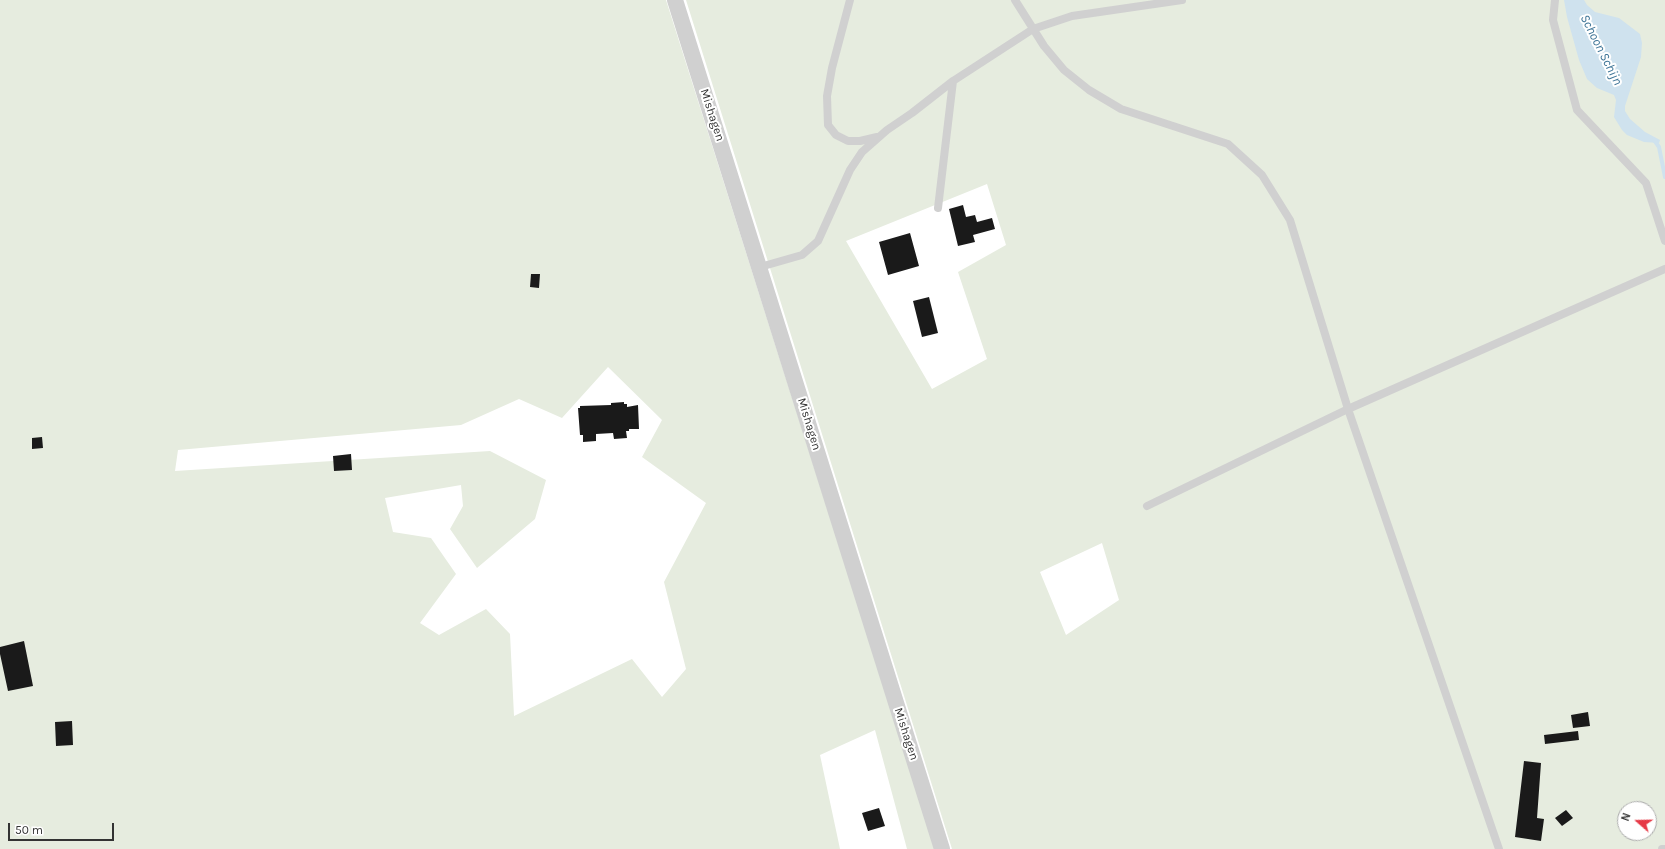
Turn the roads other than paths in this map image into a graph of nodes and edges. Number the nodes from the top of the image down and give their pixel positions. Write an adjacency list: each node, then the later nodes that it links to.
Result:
1 (675, 0): 11 (street, Mishagen)
2 (850, 0): 8 (lane)
3 (1015, 0): 6 (lane)
4 (1182, 0): 6 (lane)
5 (1555, 0): 10 (lane)
6 (1033, 29): 7 (lane); 13 (lane)
7 (953, 81): 8 (lane); 9 (lane)
8 (878, 137): 11 (lane)
9 (938, 208)
10 (1665, 241)
11 (760, 267): 15 (street, Mishagen)
12 (1665, 269): 13 (lane)
13 (1348, 409): 14 (lane); 16 (lane)
14 (1148, 506)
15 (942, 849)
16 (1499, 849)

